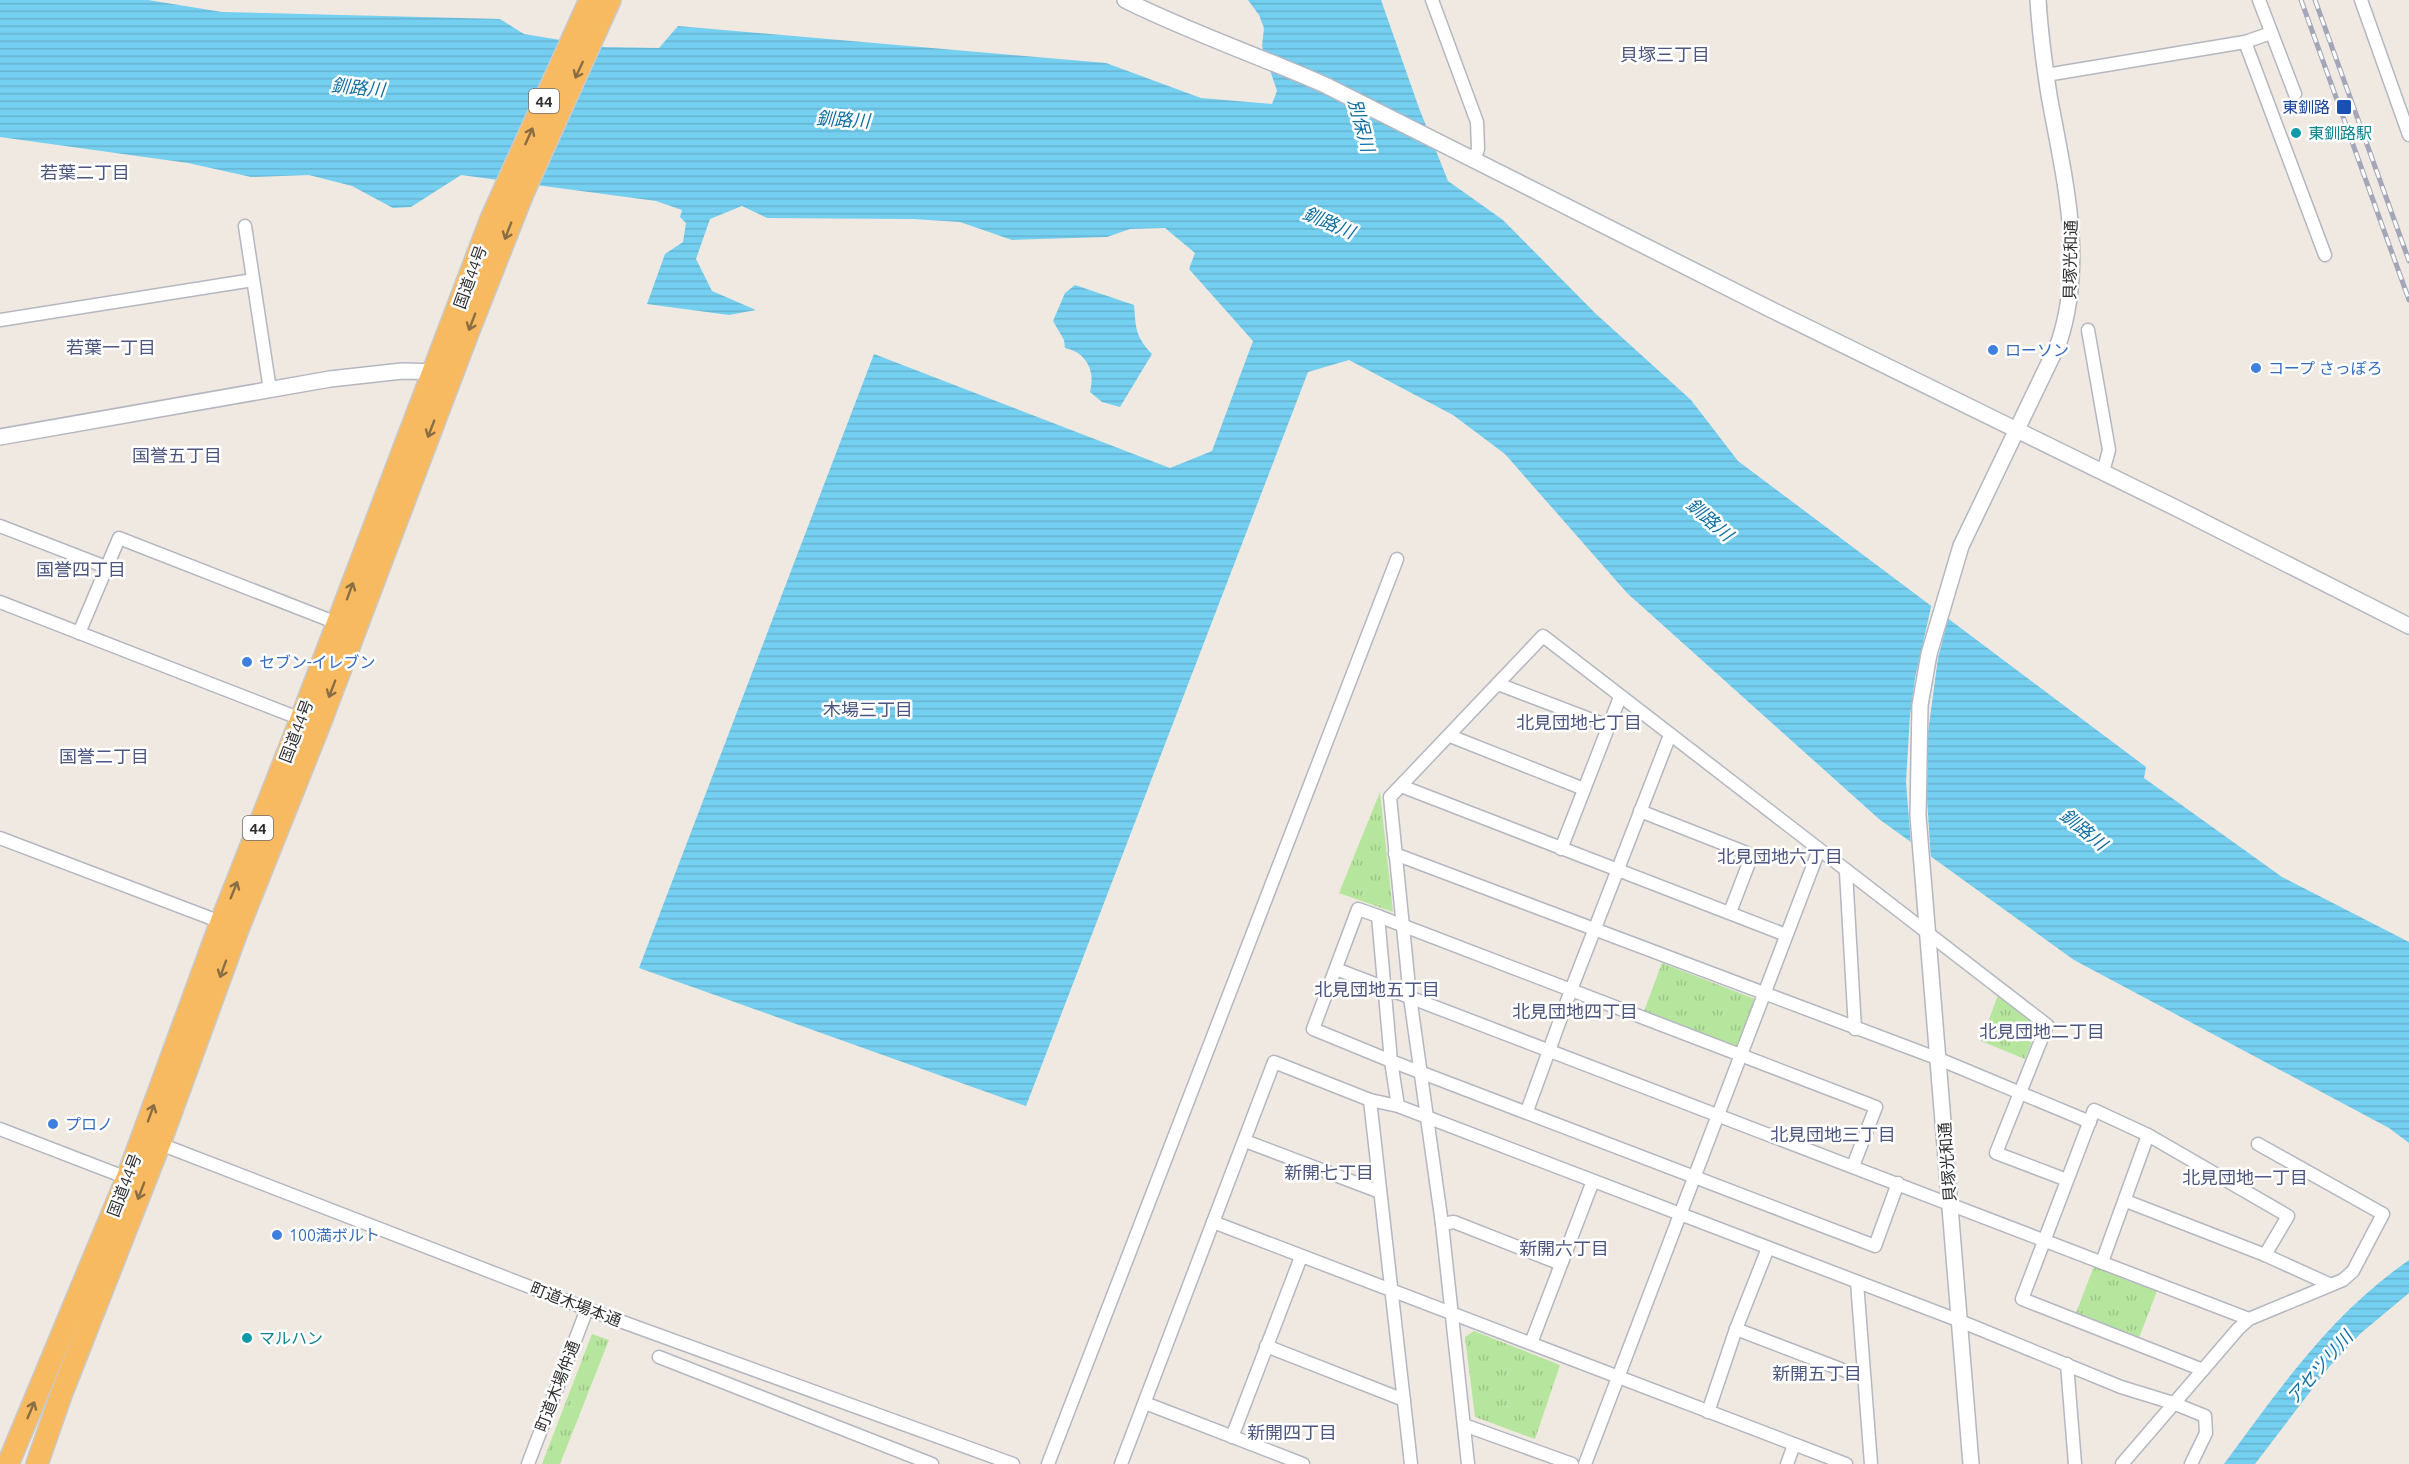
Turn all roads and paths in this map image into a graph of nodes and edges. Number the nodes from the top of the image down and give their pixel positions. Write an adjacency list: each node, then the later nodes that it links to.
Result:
1 (1125, 0): 12 (street)
2 (1432, 0): 12 (street)
3 (2038, 0): 9 (street, 貝塚光和通)
4 (2259, 0): 7 (street)
5 (2361, 0): 11 (street)
6 (597, 8): 18 (highway, 国道44号 / 44)
7 (2271, 33): 8 (street); 10 (street)
8 (2245, 42): 9 (street); 14 (street)
9 (2046, 75): 20 (street, 貝塚光和通)
10 (2295, 94)
11 (2409, 135)
12 (1474, 161): 20 (street)
13 (245, 226): 15 (street)
14 (2325, 255)
15 (253, 280): 16 (street); 19 (street)
16 (0, 320)
17 (2088, 330): 22 (street)
18 (443, 372): 19 (street); 28 (highway, 国道44号 / 44)
19 (270, 390): 21 (street)
20 (2017, 430): 22 (street); 50 (street, 貝塚光和通)
21 (0, 437)
22 (2103, 472): 27 (street)
23 (0, 526): 25 (street)
24 (1397, 559): 120 (street)
25 (106, 567): 28 (street); 29 (street)
26 (0, 602): 29 (street)
27 (2409, 626)
28 (346, 627): 32 (highway, 国道44号 / 44)
29 (79, 633): 32 (street)
30 (1498, 684): 31 (street); 33 (street); 35 (street)
31 (1620, 697): 33 (street); 34 (street)
32 (310, 723): 48 (highway, 国道44号 / 44)
33 (1608, 726): 37 (street)
34 (1670, 735): 38 (street); 41 (street)
35 (1450, 736): 36 (street); 37 (street)
36 (1401, 786): 40 (street); 42 (street)
37 (1584, 789): 40 (street)
38 (1640, 811): 43 (street); 45 (street)
39 (0, 838): 48 (street)
40 (1561, 849): 43 (street)
41 (1819, 850): 44 (street); 51 (street)
42 (1395, 854): 47 (street); 49 (street)
43 (1617, 871): 45 (street); 49 (street)
44 (1846, 872): 50 (street); 57 (street)
45 (1730, 912): 51 (street)
46 (1378, 916): 47 (street); 52 (street); 53 (street)
47 (1402, 924): 54 (street); 56 (street)
48 (229, 926): 72 (highway, 国道44号 / 44)
49 (1594, 931): 54 (street); 55 (street)
50 (1927, 934): 60 (street, 貝塚光和通); 63 (street)
51 (1786, 935): 55 (street)
52 (1336, 969): 53 (street); 61 (street)
53 (1384, 989): 56 (street); 61 (street)
54 (1570, 990): 58 (street); 59 (street)
55 (1764, 994): 57 (street); 59 (street)
56 (1410, 997): 58 (street); 62 (street)
57 (1855, 1029): 60 (street)
58 (1549, 1050): 66 (street); 67 (street)
59 (1741, 1055): 67 (street); 75 (street)
60 (1939, 1059): 63 (street); 83 (street, 貝塚光和通)
61 (1391, 1061): 62 (street); 65 (street)
62 (1419, 1071): 66 (street); 68 (street)
63 (2019, 1092): 69 (street); 78 (street)
64 (1370, 1100): 65 (street); 73 (street); 81 (street)
65 (1398, 1106): 68 (street)
66 (1527, 1111): 76 (street)
67 (1718, 1116): 75 (street); 76 (street)
68 (1427, 1118): 79 (street); 86 (street)
69 (2090, 1122): 71 (street); 78 (street)
70 (0, 1129): 77 (street)
71 (2148, 1136): 82 (street); 89 (street)
72 (151, 1140): 77 (highway, 国道44号 / 44); 96 (street, 町道木場本通); 116 (highway, 国道44号 / 44, one-way to 116)
73 (1245, 1141): 81 (street); 85 (street)
74 (2258, 1144): 94 (street)
75 (1853, 1166): 80 (street)
76 (1695, 1176): 80 (street); 84 (street)
77 (127, 1178): 115 (highway, 国道44号 / 44, one-way to 77)
78 (2067, 1180): 87 (street)
79 (1593, 1181): 84 (street); 92 (street)
80 (1898, 1183): 83 (street)
81 (1380, 1192): 95 (street)
82 (2126, 1201): 89 (street); 91 (street)
83 (1950, 1203): 87 (street); 99 (street, 貝塚光和通)
84 (1680, 1213): 88 (street); 106 (street)
85 (1213, 1222): 90 (street); 109 (street)
86 (1442, 1224): 92 (street); 97 (street)
87 (2045, 1239): 91 (street); 105 (street)
88 (1768, 1248): 93 (street); 100 (street)
89 (2265, 1255): 94 (street)
90 (1300, 1257): 95 (street); 102 (street)
91 (2102, 1262): 98 (street)
92 (1561, 1264): 101 (street)
93 (1857, 1282): 99 (street); 107 (street)
94 (2329, 1284): 98 (street)
95 (1392, 1291): 97 (street); 108 (street)
96 (586, 1309): 117 (street, 町道木場仲通); 119 (street, 町道木場本通)
97 (1453, 1314): 101 (street); 112 (street)
98 (2249, 1319): 105 (street)
99 (1960, 1321): 104 (street); 130 (street, 貝塚光和通)
100 (1736, 1329): 107 (street); 111 (street)
101 (1531, 1343): 106 (street)
102 (1266, 1346): 108 (street); 113 (street)
103 (659, 1357): 118 (street)
104 (2067, 1364): 110 (street); 131 (street)
105 (2203, 1370): 110 (street)
106 (1618, 1376): 111 (street); 126 (street)
107 (1864, 1378): 129 (street)
108 (1404, 1400): 123 (street)
109 (1145, 1403): 113 (street); 121 (street)
110 (2173, 1403): 132 (street); 133 (street)
111 (1708, 1412): 114 (street)
112 (1464, 1425): 124 (street); 125 (street)
113 (1232, 1437): 122 (street)
114 (1794, 1446): 127 (street); 128 (street)
115 (8, 1464)
116 (37, 1464)
117 (528, 1464)
118 (933, 1464)
119 (1013, 1464)
120 (1048, 1464)
121 (1121, 1464)
122 (1303, 1464)
123 (1411, 1464)
124 (1468, 1464)
125 (1572, 1464)
126 (1585, 1464)
127 (1787, 1464)
128 (1846, 1464)
129 (1871, 1464)
130 (1971, 1464)
131 (2075, 1464)
132 (2122, 1464)
133 (2191, 1464)

